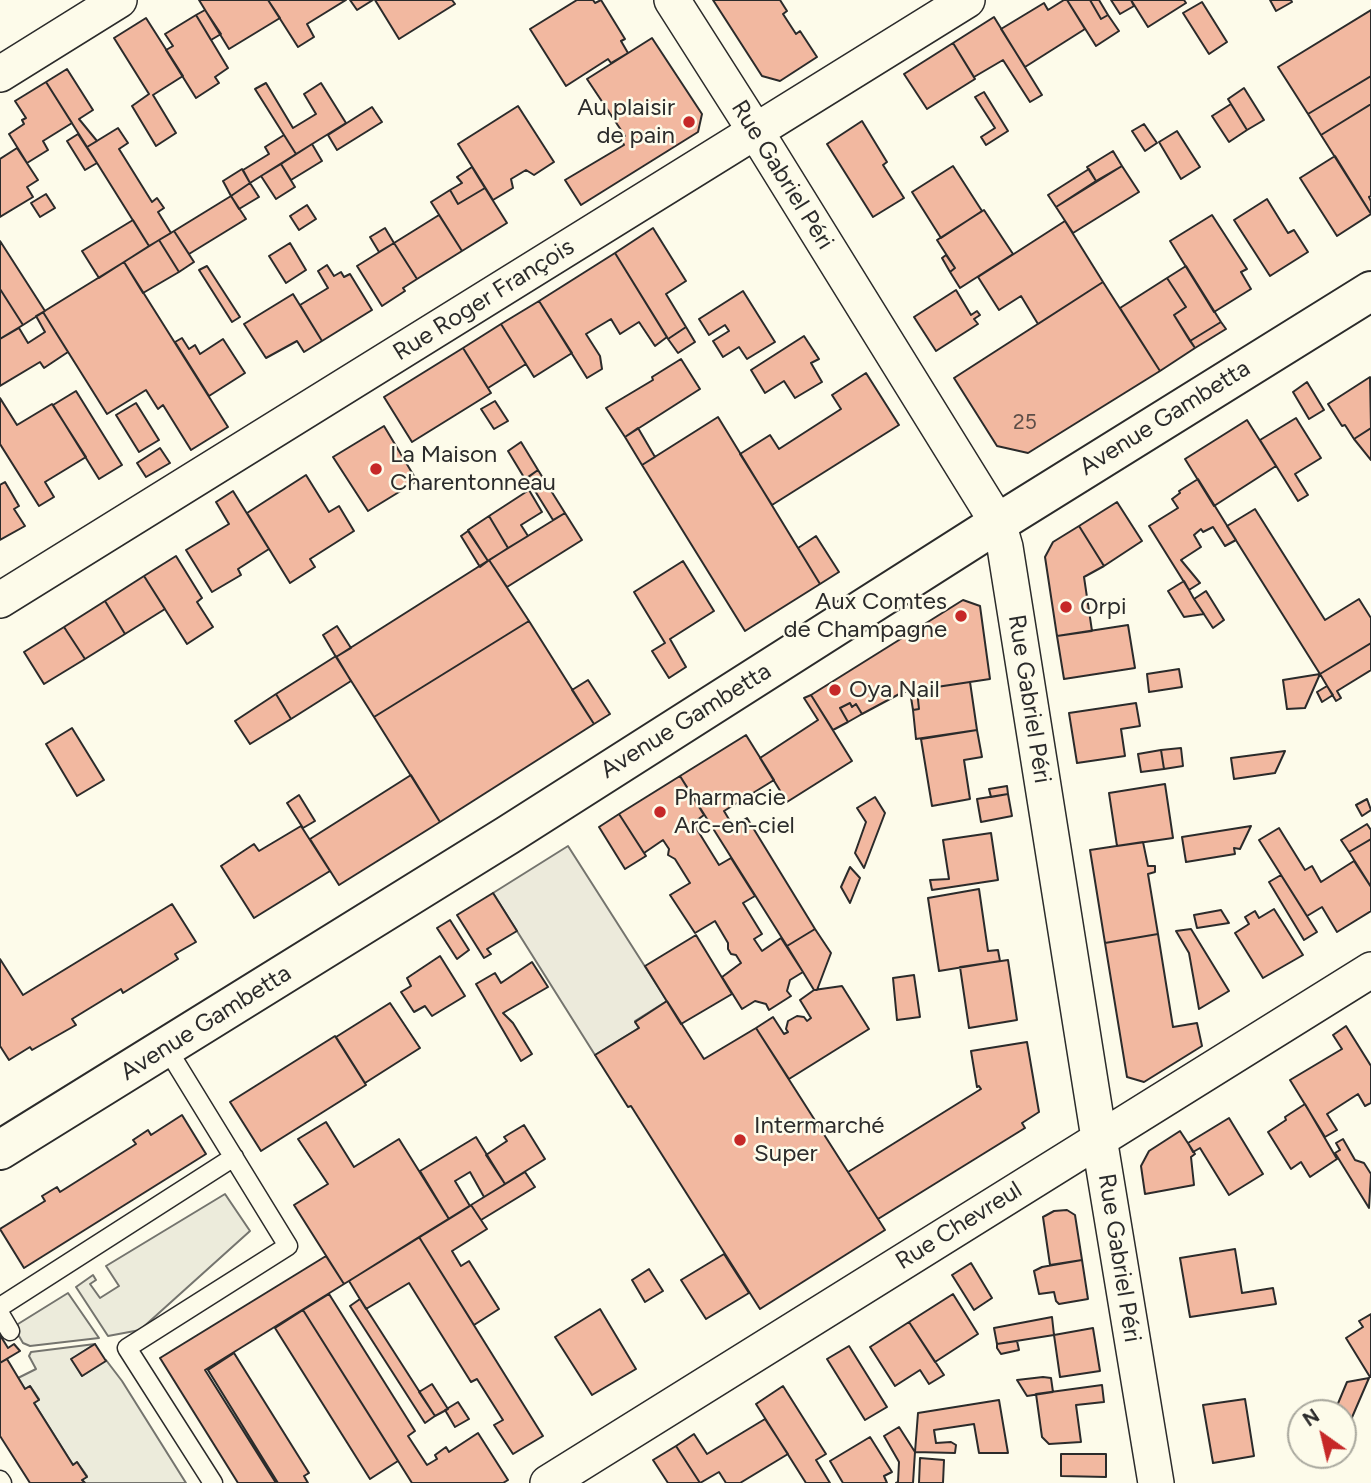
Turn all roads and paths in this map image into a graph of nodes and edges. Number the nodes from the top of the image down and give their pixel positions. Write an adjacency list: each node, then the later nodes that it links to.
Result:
1 (119, 0): 4 (street)
2 (672, 0): 5 (street, Rue Gabriel Péri)
3 (967, 0): 5 (street, Rue Roger François)
4 (0, 75)
5 (757, 132): 7 (street, Rue Gabriel Péri); 8 (street, Rue Roger François)
6 (1371, 291): 7 (street, Avenue Gambetta)
7 (998, 523): 10 (street, Avenue Gambetta); 11 (street, Rue Gabriel Péri)
8 (0, 600)
9 (1371, 970): 11 (street, Rue Chevreul)
10 (166, 1047): 12 (street, Avenue Gambetta); 13 (lane)
11 (1099, 1138): 18 (street, Rue Chevreul); 19 (street, Rue Gabriel Péri)
12 (0, 1150)
13 (234, 1157): 14 (lane); 17 (lane)
14 (0, 1307)
15 (0, 1314): 16 (lane)
16 (10, 1331)
17 (213, 1483)
18 (548, 1483)
19 (1156, 1483)

